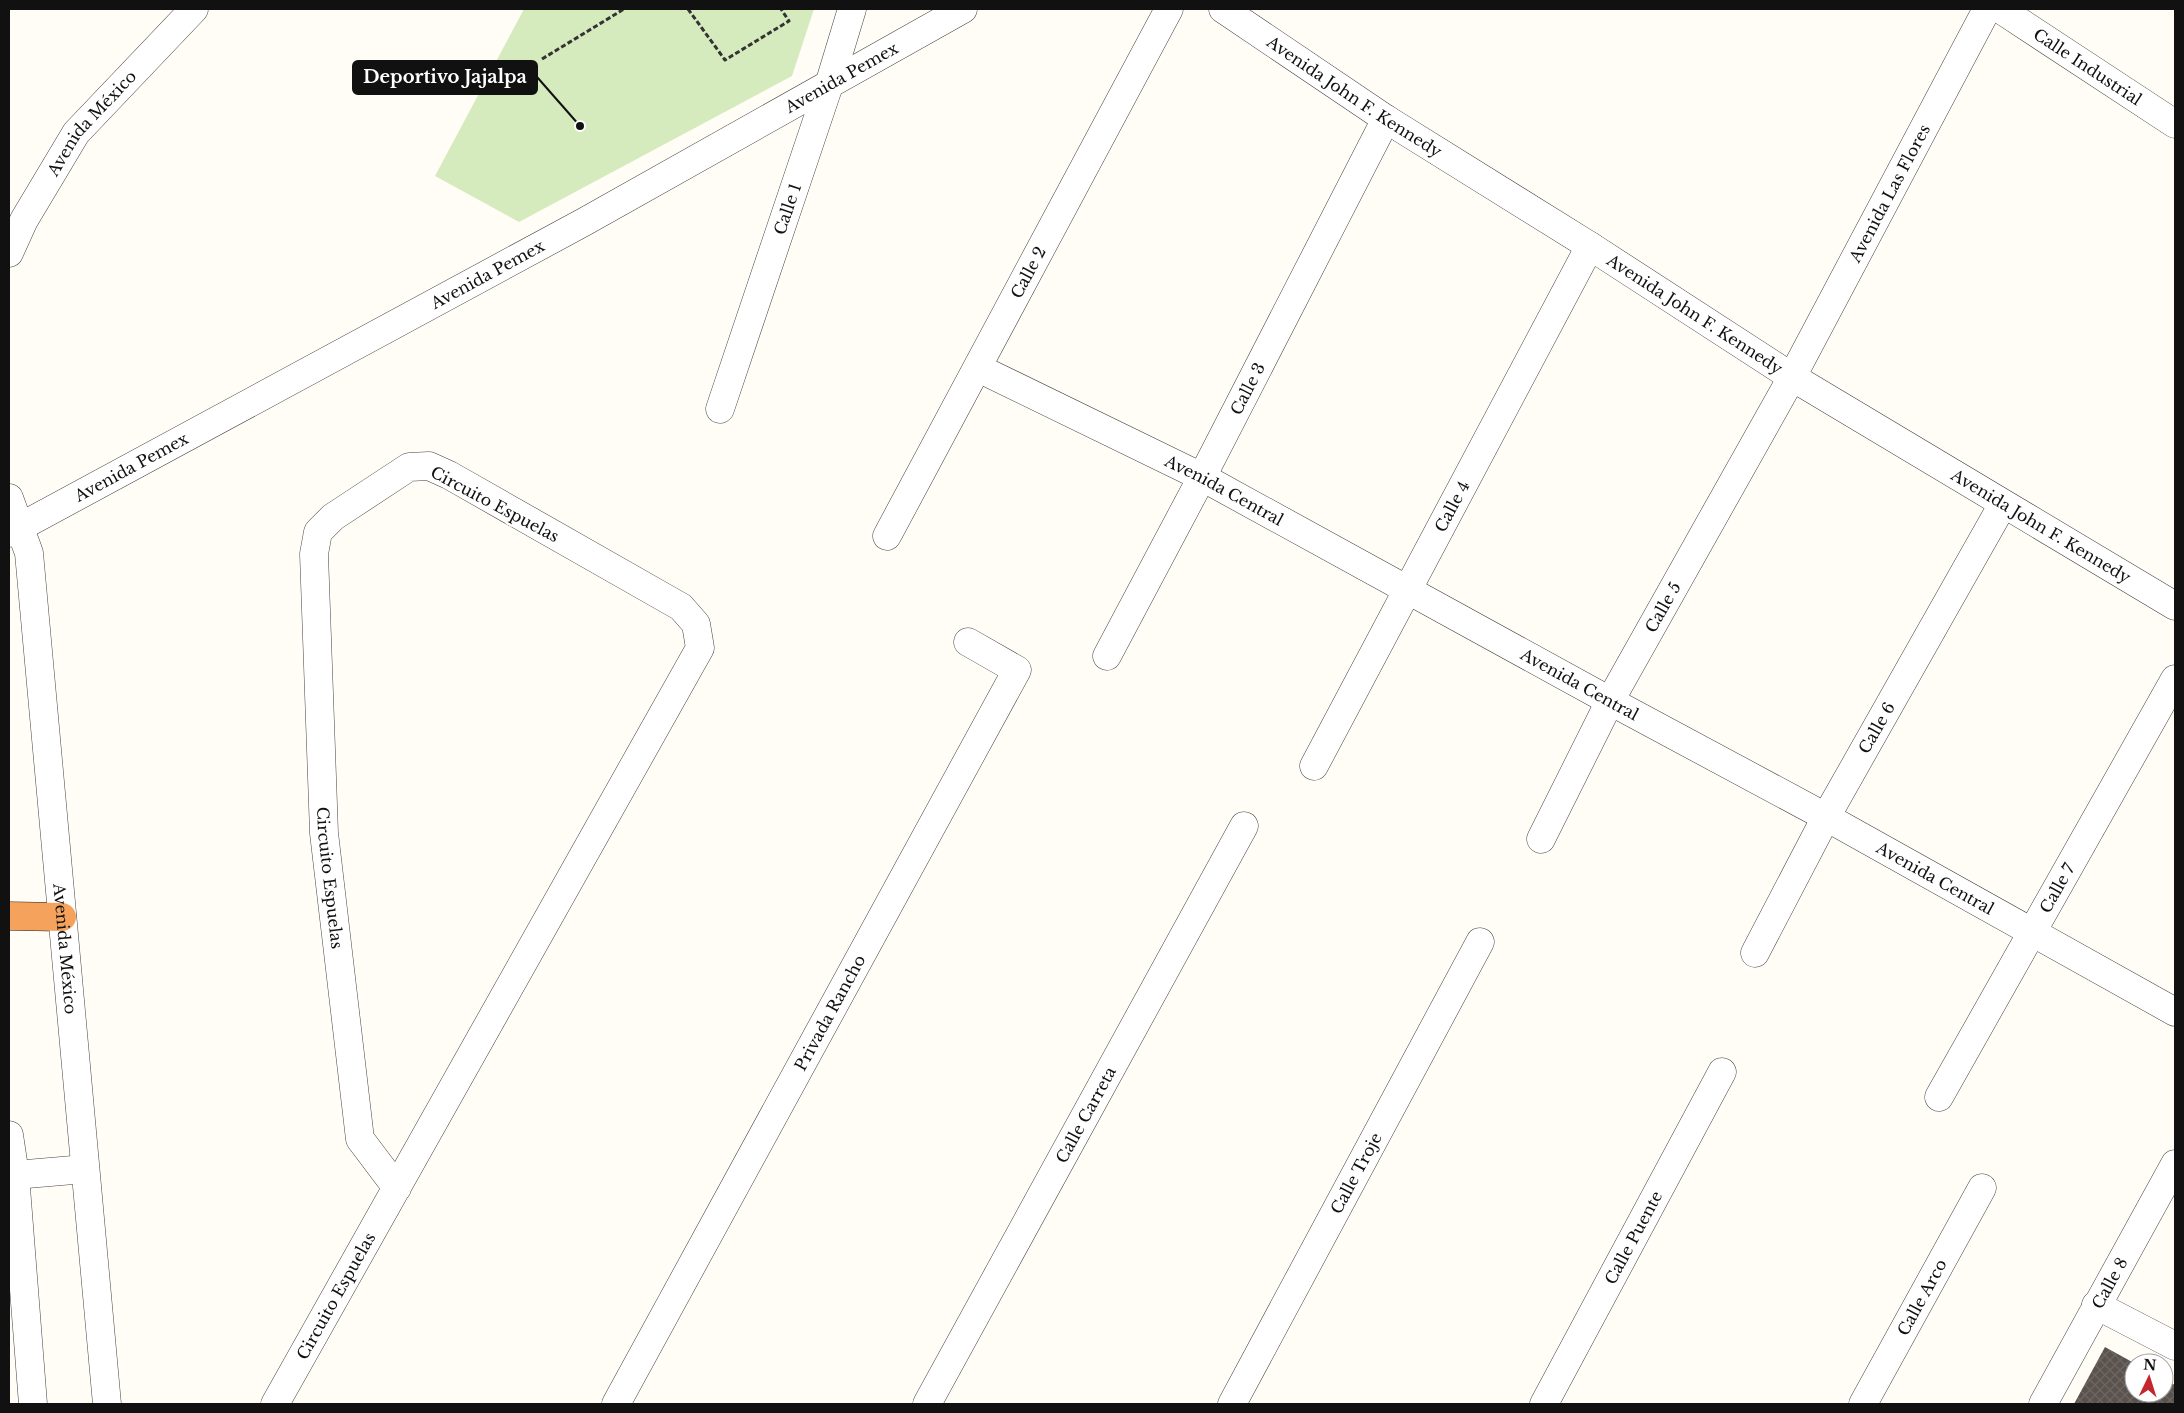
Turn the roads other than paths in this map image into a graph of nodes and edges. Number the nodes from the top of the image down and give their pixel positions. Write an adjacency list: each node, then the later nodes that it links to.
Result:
1 (194, 9): 12 (street, Avenida México)
2 (852, 9): 8 (street, Calle 1)
3 (963, 9): 8 (street, Avenida Pemex)
4 (1169, 9): 13 (street, Calle 2)
5 (1223, 9): 9 (street, Avenida John F. Kennedy)
6 (1987, 9): 14 (street, Avenida Las Flores)
7 (2000, 9): 10 (street, Calle Industrial)
8 (829, 85): 15 (street, Calle 1); 19 (street, Avenida Pemex)
9 (1386, 119): 11 (street, Avenida John F. Kennedy); 16 (street, Calle 3)
10 (2175, 124)
11 (1590, 246): 14 (street, Avenida John F. Kennedy); 21 (street, Calle 4)
12 (9, 253)
13 (978, 368): 16 (street, Avenida Central); 20 (street, Calle 2)
14 (1792, 377): 18 (street, Avenida John F. Kennedy); 26 (street, Calle 5)
15 (720, 409)
16 (1202, 477): 21 (street, Avenida Central); 24 (street, Calle 3)
17 (9, 498): 19 (street, Avenida México)
18 (2003, 504): 22 (street, Avenida John F. Kennedy); 28 (street, Calle 6)
19 (14, 530): 32 (street, Avenida México)
20 (887, 536)
21 (1408, 591): 26 (street, Avenida Central); 27 (street, Calle 4)
22 (2175, 606)
23 (968, 642): 50 (street, Privada Rancho)
24 (1107, 656)
25 (2175, 679): 33 (street, Calle 7)
26 (1610, 701): 28 (street, Avenida Central); 30 (street, Calle 5)
27 (1314, 766)
28 (1826, 817): 33 (street, Avenida Central); 35 (street, Calle 6)
29 (1244, 826): 51 (street, Calle Carreta)
30 (1541, 839)
31 (9, 916): 32 (highway)
32 (62, 916): 41 (street, Avenida México)
33 (2033, 931): 36 (street, Avenida Central); 38 (street, Calle 7)
34 (1480, 942): 52 (street, Calle Troje)
35 (1755, 953)
36 (2175, 1012)
37 (1722, 1072): 53 (street, Calle Puente)
38 (1939, 1096)
39 (9, 1135): 42 (street)
40 (2175, 1164): 45 (street, Calle 8)
41 (85, 1169): 42 (street); 48 (street, Avenida México)
42 (15, 1175): 47 (street)
43 (397, 1188): 43 (street, Circuito Espuelas); 49 (street, Circuito Espuelas)
44 (1982, 1188): 54 (street, Calle Arco)
45 (2096, 1305): 46 (street); 55 (street, Calle 8)
46 (2175, 1346)
47 (33, 1404)
48 (107, 1404)
49 (275, 1404)
50 (616, 1404)
51 (927, 1404)
52 (1232, 1404)
53 (1544, 1404)
54 (1863, 1404)
55 (2043, 1404)

